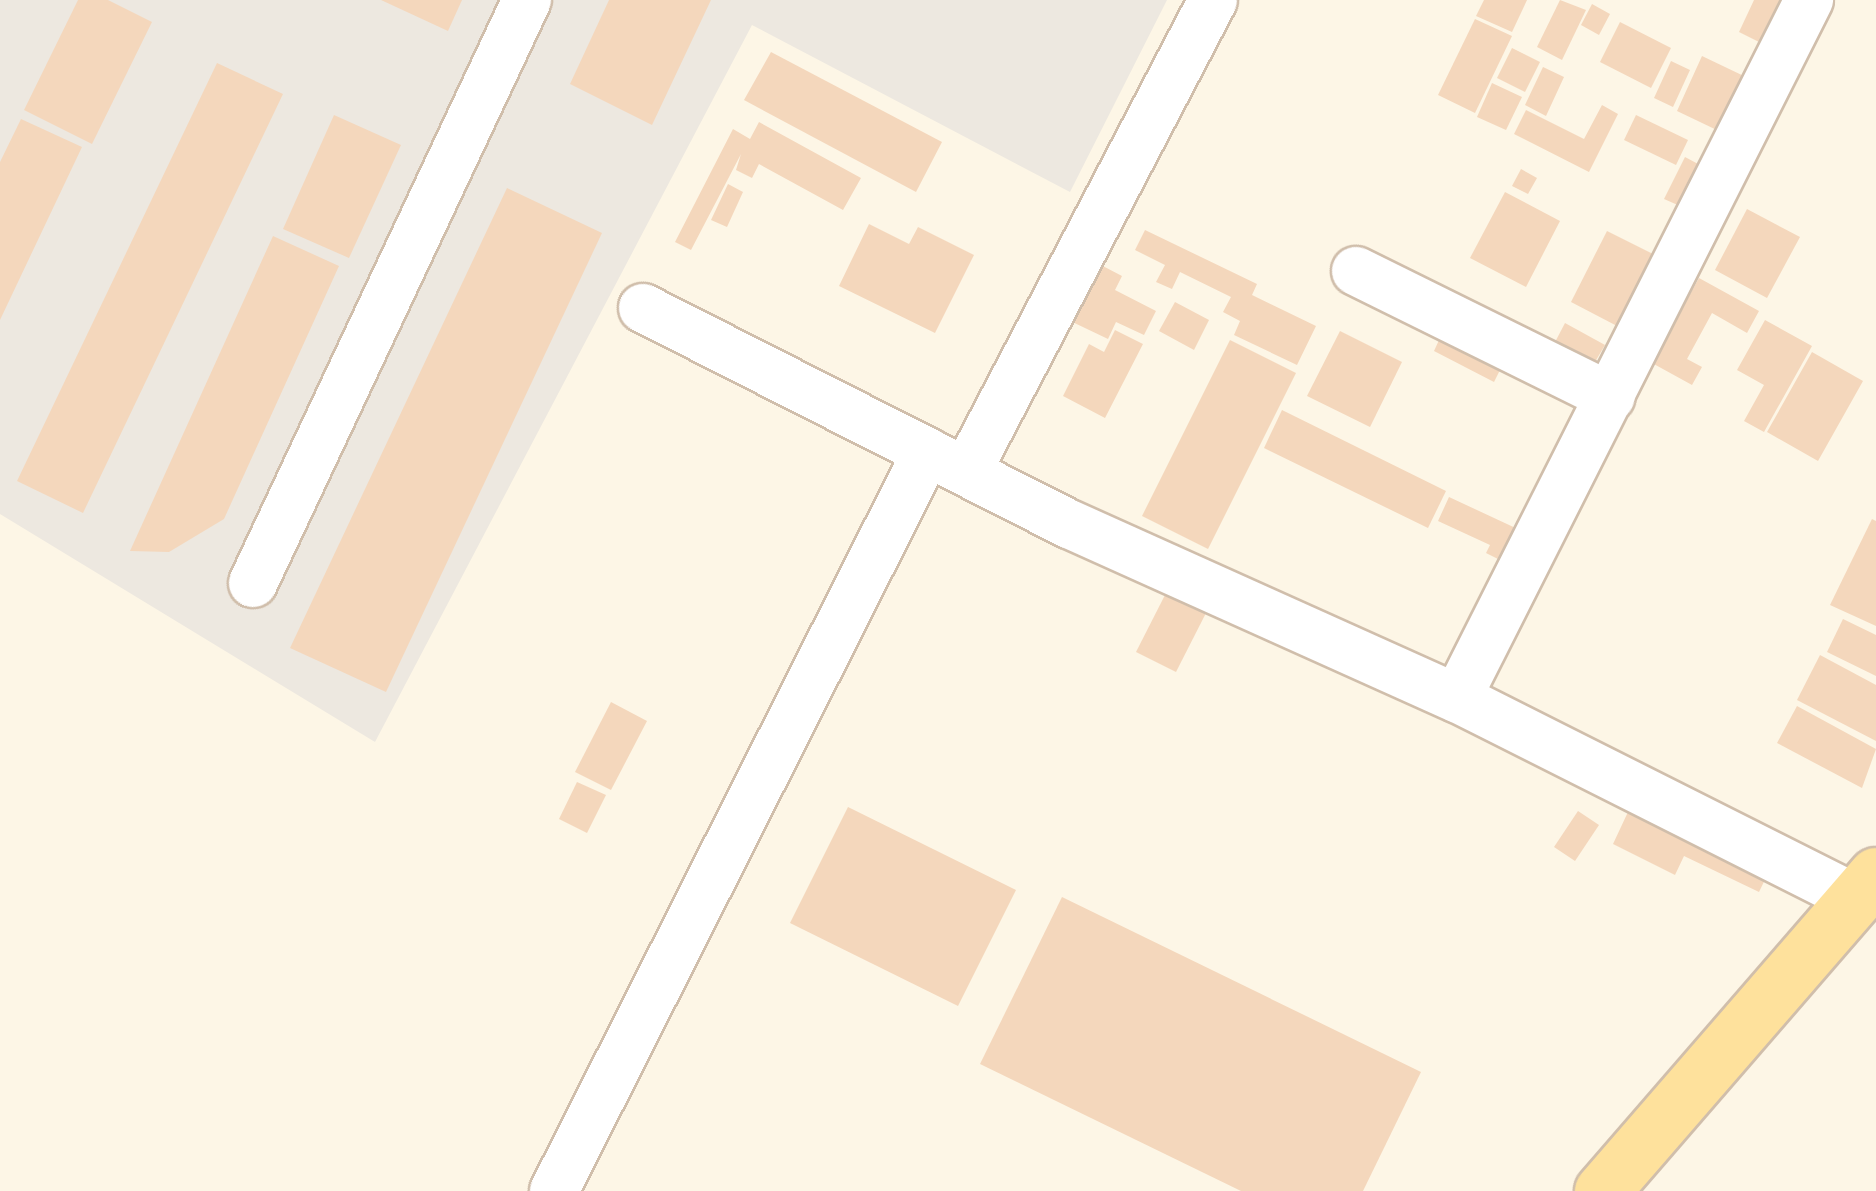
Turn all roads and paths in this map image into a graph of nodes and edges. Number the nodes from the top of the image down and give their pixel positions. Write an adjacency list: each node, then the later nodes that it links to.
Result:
1 (527, 0): 8 (street)
2 (1213, 0): 7 (street)
3 (1809, 0): 6 (street)
4 (1356, 271): 6 (street)
5 (643, 308): 7 (street)
6 (1611, 397): 9 (street)
7 (947, 462): 9 (street); 11 (street)
8 (253, 582)
9 (1457, 698): 10 (street)
10 (1866, 886): 12 (main road)
11 (554, 1191)
12 (1602, 1191)

